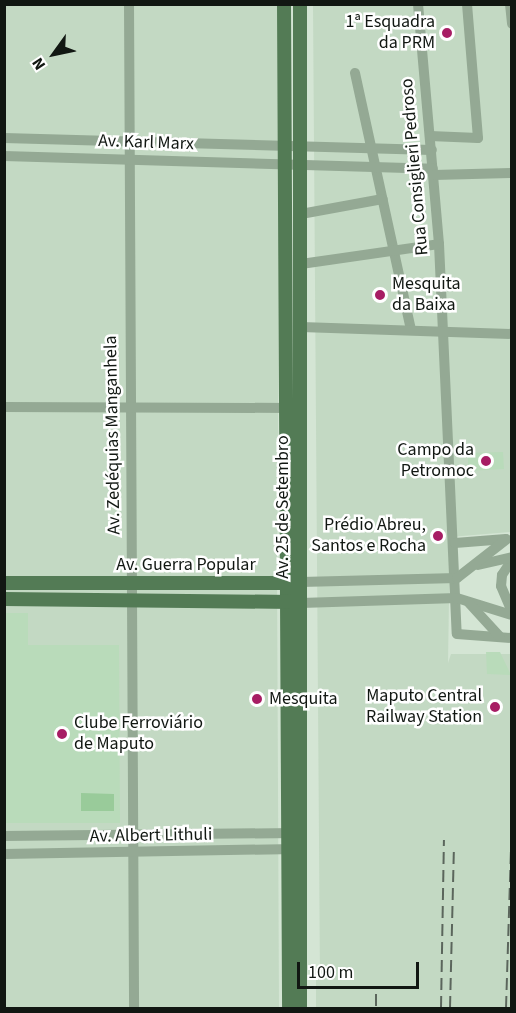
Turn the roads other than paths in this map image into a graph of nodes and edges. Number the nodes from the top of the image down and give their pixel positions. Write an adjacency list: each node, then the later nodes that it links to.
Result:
1 (129, 4): 11 (street, Av. Zedéquias Manganhela)
2 (284, 4): 12 (main road)
3 (300, 4): 13 (main road, Av. 25 de Setembro)
4 (418, 4): 9 (street, Rua Consiglieri Pedroso)
5 (466, 4): 9 (street)
6 (510, 4): 7 (street)
7 (512, 24)
8 (355, 73): 14 (street)
9 (430, 136): 15 (street, Rua Consiglieri Pedroso)
10 (4, 138): 11 (street, Av. Karl Marx)
11 (130, 142): 12 (street, Av. Karl Marx); 17 (street, Av. Zedéquias Manganhela)
12 (285, 147): 13 (street, Av. Karl Marx); 18 (main road, Av. 25 de Setembro)
13 (300, 147): 14 (street, Av. Karl Marx); 19 (main road, Av. 25 de Setembro)
14 (372, 148): 15 (street, Av. Karl Marx); 20 (street)
15 (432, 150): 21 (street, Rua Consiglieri Pedroso)
16 (4, 156): 17 (street, Av. Karl Marx)
17 (129, 159): 18 (street, Av. Karl Marx); 35 (street, Av. Zedéquias Manganhela)
18 (286, 166): 19 (street, Av. Karl Marx); 33 (main road, Av. 25 de Setembro)
19 (301, 167): 20 (street, Av. Karl Marx); 24 (main road, Av. 25 de Setembro)
20 (376, 169): 21 (street, Av. Karl Marx); 23 (street)
21 (434, 172): 22 (street, Av. Karl Marx); 25 (street, Rua Consiglieri Pedroso)
22 (512, 173)
23 (383, 199): 24 (street); 26 (street)
24 (301, 214): 27 (main road, Av. 25 de Setembro)
25 (439, 244): 26 (street); 30 (street, Rua Consiglieri Pedroso)
26 (395, 251): 27 (street); 29 (street)
27 (301, 264): 28 (main road, Av. 25 de Setembro)
28 (301, 327): 29 (street); 34 (main road, Av. 25 de Setembro)
29 (411, 329): 30 (street)
30 (443, 332): 31 (street); 37 (street, Rua Consiglieri Pedroso)
31 (512, 334)
32 (4, 407): 35 (street)
33 (286, 408): 34 (street); 35 (street); 44 (main road, Av. 25 de Setembro)
34 (301, 408): 41 (main road, Av. 25 de Setembro)
35 (129, 409): 43 (street, Av. Zedéquias Manganhela)
36 (509, 539): 37 (street); 39 (street)
37 (455, 543): 40 (street, Rua Consiglieri Pedroso)
38 (512, 559): 39 (street); 51 (street)
39 (471, 567): 40 (street)
40 (457, 578): 41 (street, Av. Guerra Popular); 45 (street, Rua Consiglieri Pedroso)
41 (301, 582): 44 (main road, Av. Guerra Popular); 49 (main road, Av. 25 de Setembro)
42 (4, 583): 43 (main road, Av. Guerra Popular)
43 (132, 583): 44 (main road, Av. Guerra Popular); 47 (street, Av. Zedéquias Manganhela)
44 (287, 583): 48 (main road, Av. 25 de Setembro)
45 (457, 598): 49 (street, Av. Guerra Popular); 50 (street, Av. Guerra Popular); 52 (street, Rua Consiglieri Pedroso)
46 (4, 599): 47 (main road, Av. Guerra Popular)
47 (133, 599): 48 (main road, Av. Guerra Popular); 55 (street, Av. Zedéquias Manganhela)
48 (287, 602): 49 (main road, Av. Guerra Popular); 54 (main road, Av. 25 de Setembro)
49 (301, 603): 54 (main road, Av. 25 de Setembro)
50 (469, 603): 51 (street, Av. Guerra Popular); 52 (street, Av. Guerra Popular)
51 (512, 614)
52 (500, 638): 53 (street)
53 (512, 638)
54 (292, 833): 55 (street, Av. Albert Lithuli); 57 (main road, Av. 25 de Setembro)
55 (132, 834): 56 (street, Av. Albert Lithuli); 58 (street, Av. Zedéquias Manganhela)
56 (4, 836)
57 (293, 849): 58 (street, Av. Albert Lithuli); 61 (main road, Av. 25 de Setembro); 62 (main road, Av. 25 de Setembro)
58 (132, 853): 59 (street, Av. Albert Lithuli); 60 (street, Av. Zedéquias Manganhela)
59 (4, 854)
60 (134, 1008)
61 (289, 1008)
62 (300, 1008)

